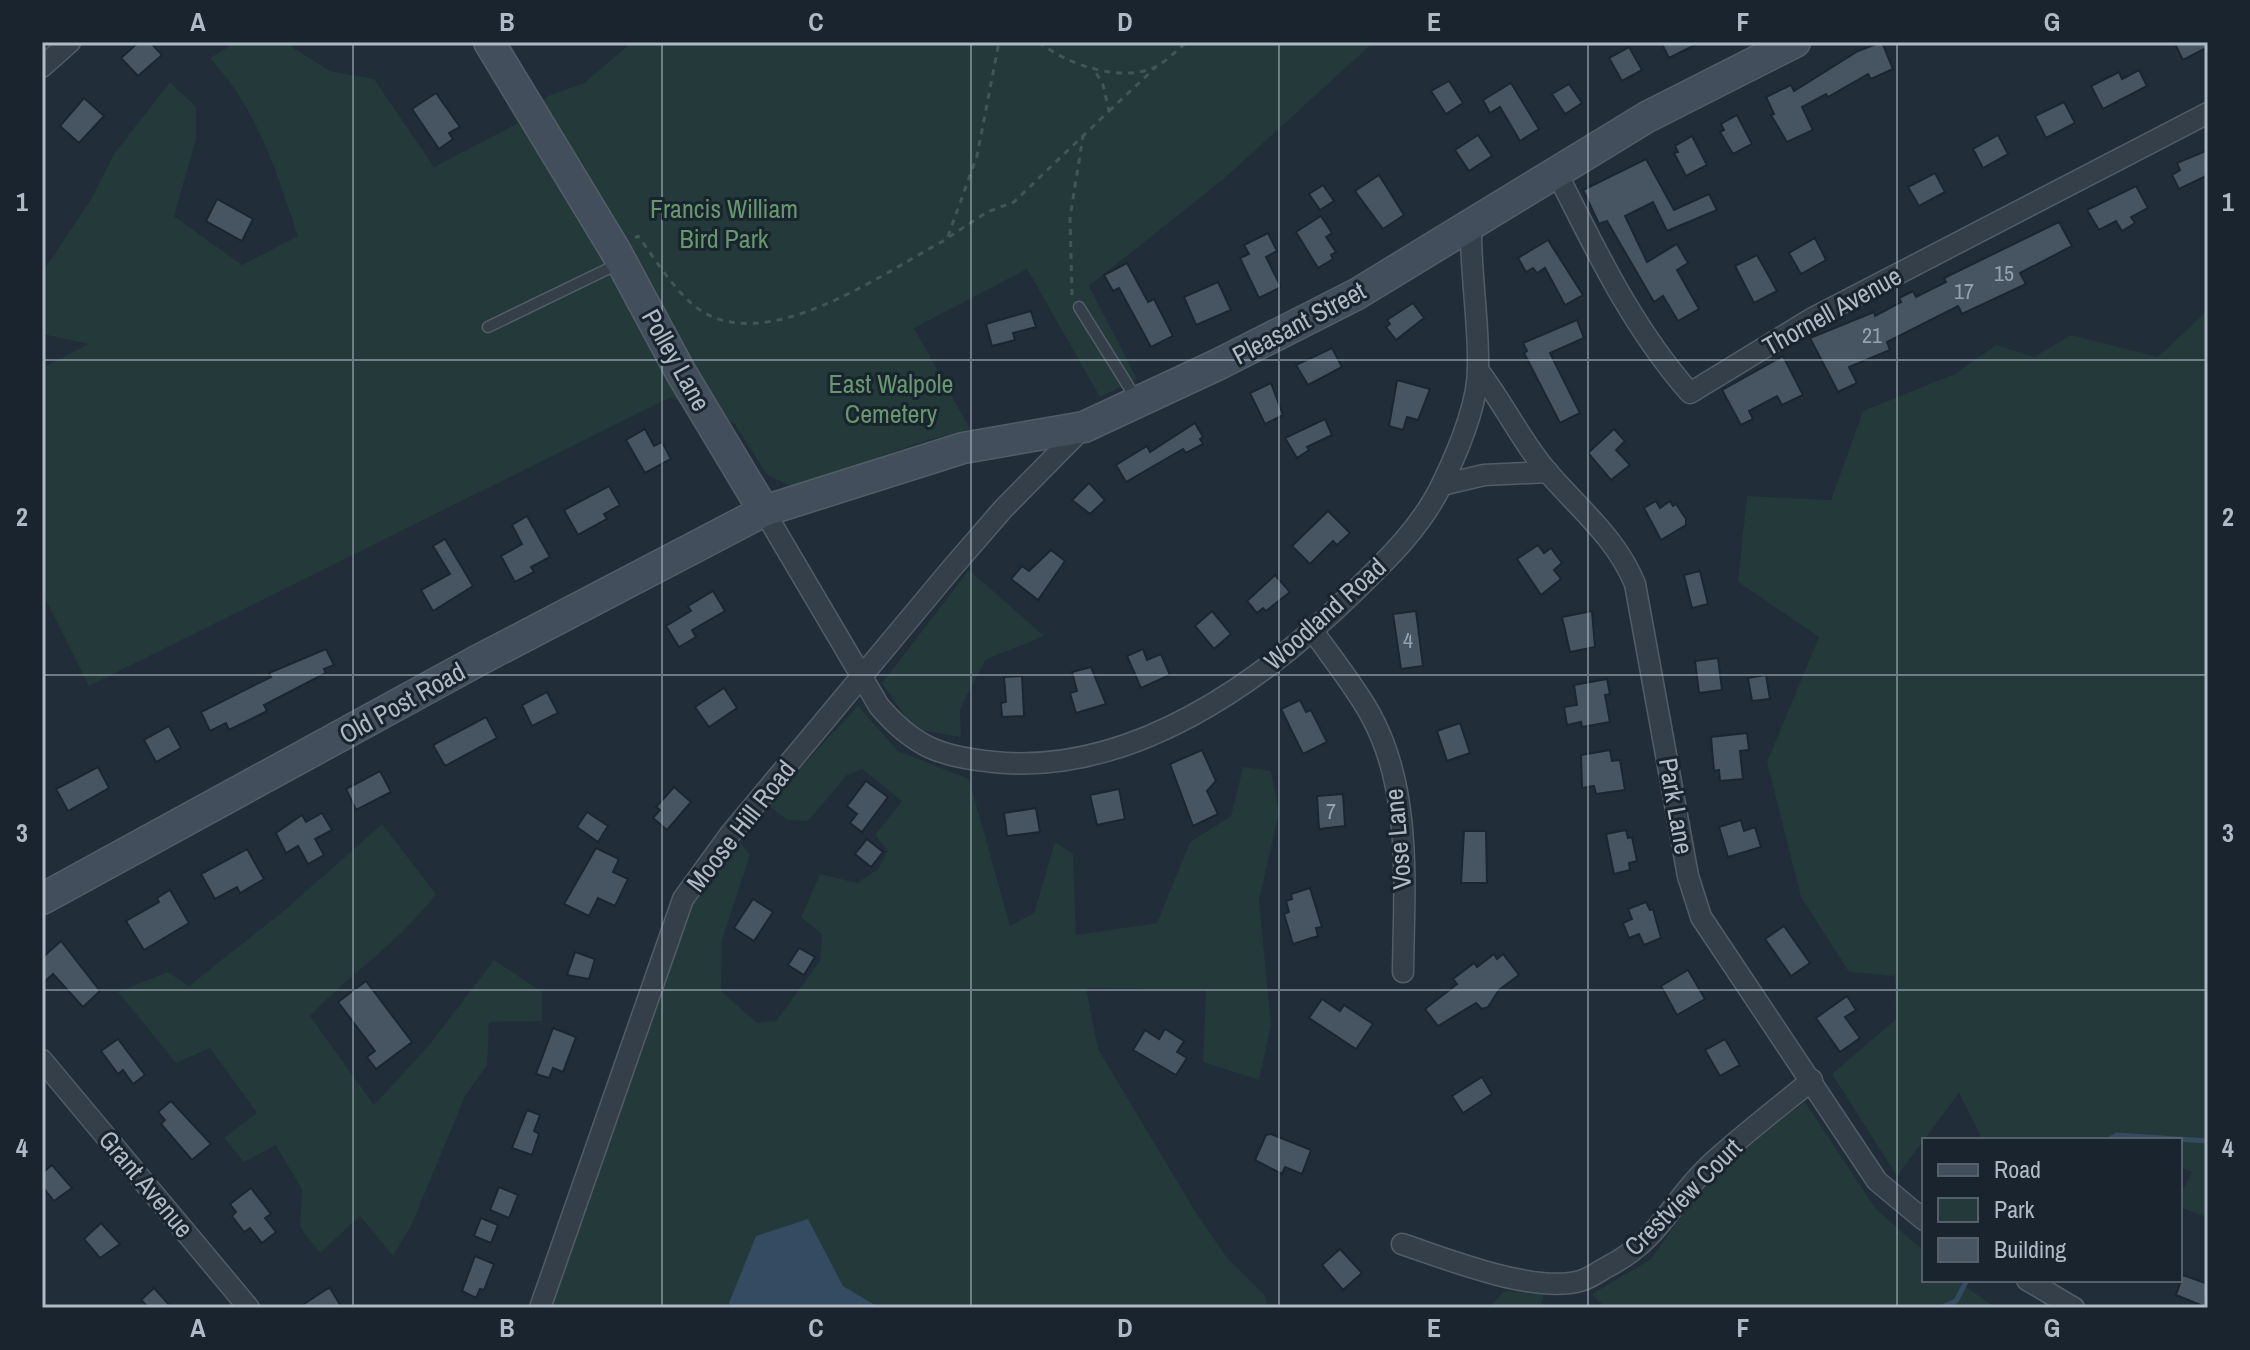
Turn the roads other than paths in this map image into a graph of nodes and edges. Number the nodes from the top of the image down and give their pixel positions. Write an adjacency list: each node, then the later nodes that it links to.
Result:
1 (70, 42): 4 (street)
2 (489, 42): 8 (street, Polley Lane)
3 (1792, 43): 6 (street, Pleasant Street)
4 (42, 67)
5 (2208, 113): 6 (street, Thornell Avenue)
6 (1556, 171): 7 (street, Pleasant Street)
7 (1471, 223): 11 (street, Woodland Road); 12 (street, Pleasant Street)
8 (618, 256): 10 (lane); 16 (street, Polley Lane)
9 (1079, 307): 12 (lane)
10 (488, 327)
11 (1478, 370): 14 (street, Park Lane); 15 (street, Woodland Road)
12 (1138, 401): 13 (street, Pleasant Street)
13 (1084, 427): 16 (street, Pleasant Street); 18 (street, Moose Hill Road)
14 (1548, 472): 15 (street); 22 (street, Park Lane)
15 (1442, 485): 17 (street, Woodland Road)
16 (764, 511): 18 (street, Polley Lane); 19 (street, Old Post Road)
17 (1313, 631): 18 (street, Woodland Road); 20 (street, Vose Lane)
18 (861, 680): 27 (street, Moose Hill Road)
19 (42, 899)
20 (1403, 972)
21 (42, 1060): 26 (street, Grant Avenue)
22 (1812, 1080): 23 (street, Park Lane); 24 (street, Crestview Court)
23 (1922, 1218)
24 (1402, 1244)
25 (2030, 1282): 28 (street)
26 (249, 1308)
27 (540, 1308)
28 (2074, 1308)

